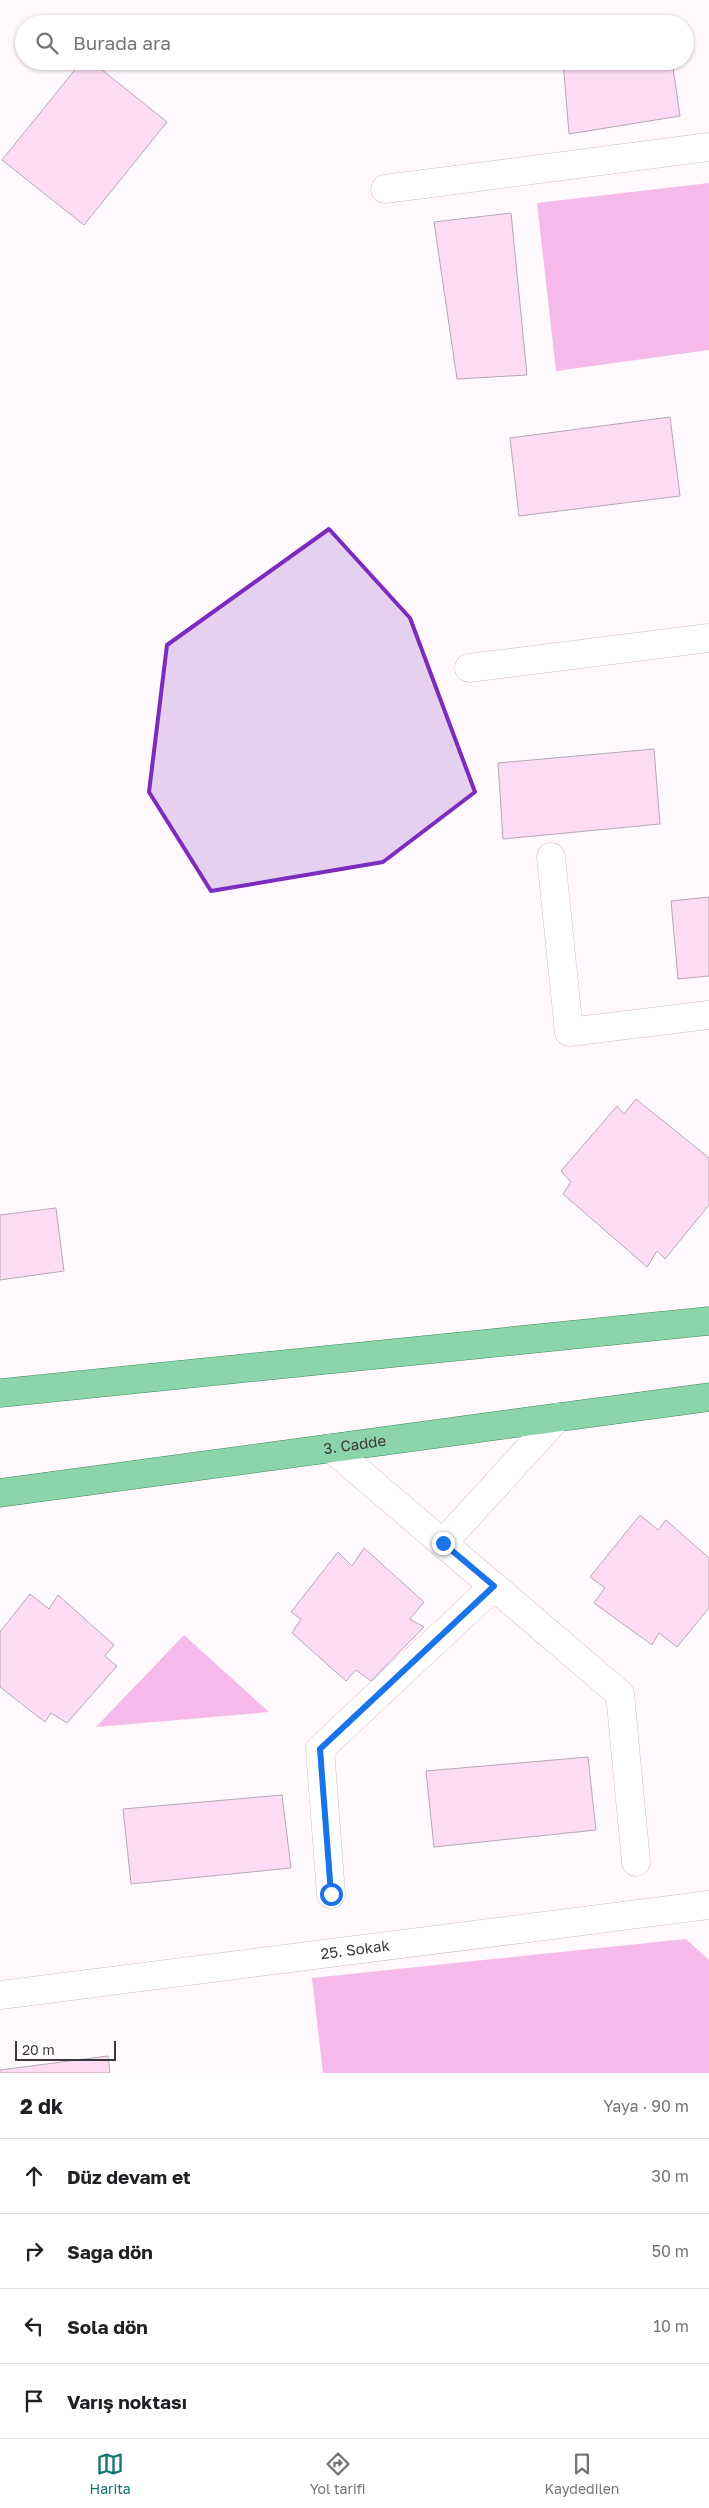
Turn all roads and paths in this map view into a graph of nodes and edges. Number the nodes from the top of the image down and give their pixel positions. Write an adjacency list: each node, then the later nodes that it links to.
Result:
1 (709, 147): 2 (street)
2 (385, 189)
3 (709, 638): 4 (street)
4 (468, 668)
5 (551, 857): 6 (street)
6 (709, 1015)
7 (709, 1322): 8 (main road)
8 (0, 1393)
9 (709, 1397): 10 (main road, 3. Cadde)
10 (558, 1417): 11 (main road, 3. Cadde); 13 (street)
11 (331, 1448): 12 (main road, 3. Cadde); 13 (street)
12 (0, 1493)
13 (443, 1543): 14 (street)
14 (494, 1586): 15 (street); 16 (street)
15 (636, 1862)
16 (331, 1894)
17 (709, 1905): 18 (street, 25. Sokak)
18 (0, 1995)

